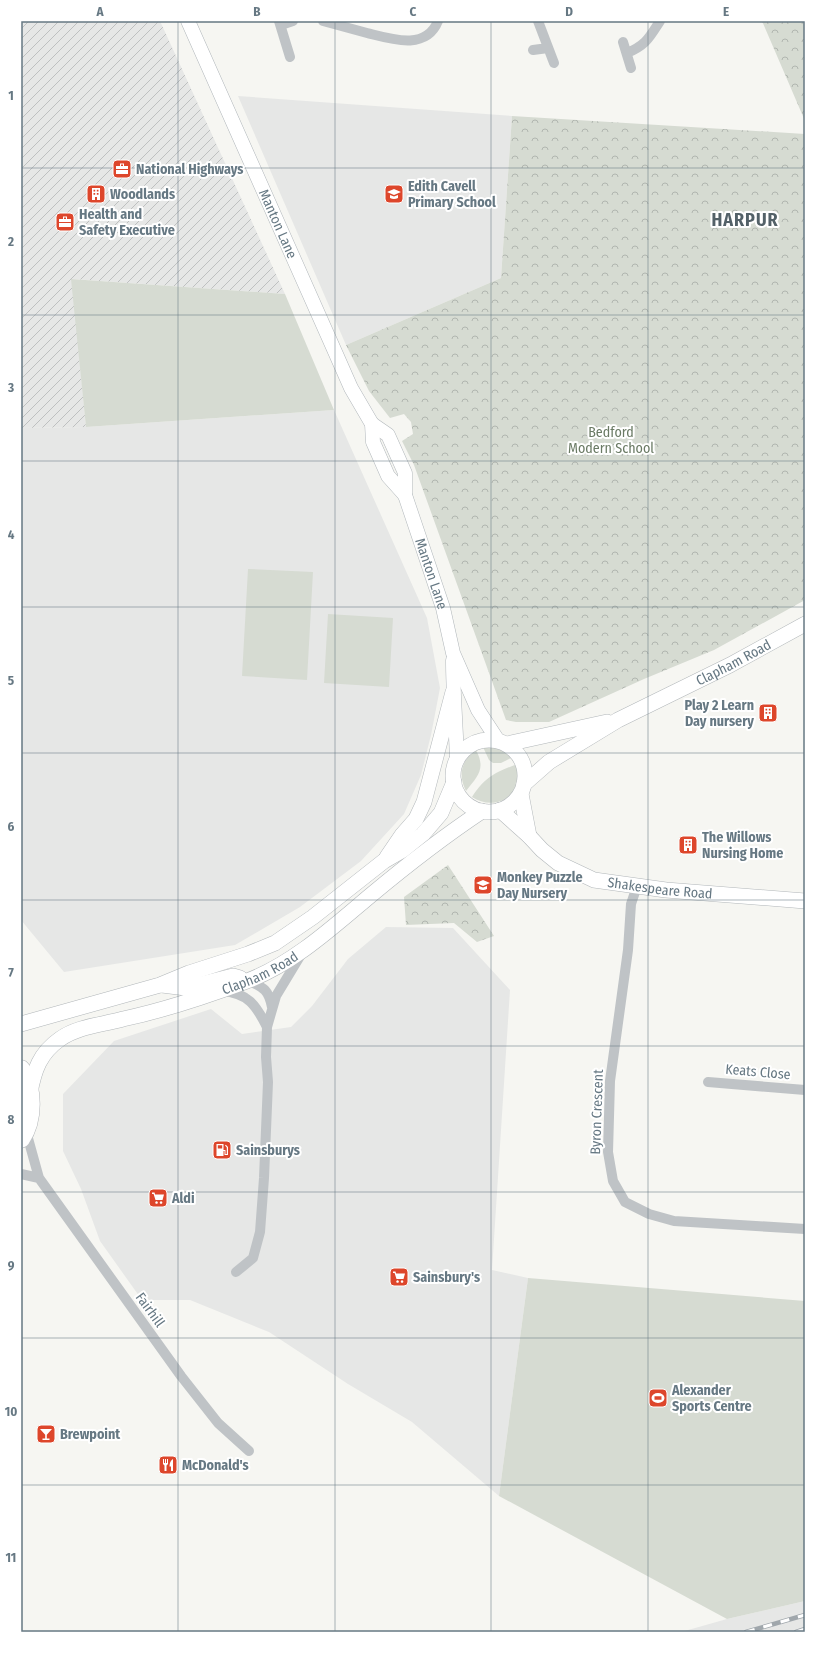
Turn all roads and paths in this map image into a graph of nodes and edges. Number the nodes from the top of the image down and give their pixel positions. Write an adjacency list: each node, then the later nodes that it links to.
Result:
1 (188, 21): 16 (street, Manton Lane)
2 (293, 21): 7 (street)
3 (323, 21): 4 (street)
4 (438, 21)
5 (538, 21): 9 (street)
6 (660, 21): 11 (street)
7 (280, 23): 12 (street)
8 (622, 42): 11 (street)
9 (548, 48): 10 (street); 13 (street)
10 (533, 50)
11 (627, 53): 14 (street)
12 (290, 57)
13 (554, 63)
14 (631, 68)
15 (805, 624): 18 (main road, Clapham Road)
16 (453, 654): 17 (street, Manton Lane); 19 (street, Manton Lane)
17 (453, 692): 20 (street, Manton Lane); 26 (main road)
18 (618, 720): 19 (main road, Clapham Road); 22 (main road, Clapham Road)
19 (502, 742): 20 (main road); 22 (main road)
20 (457, 760): 21 (main road)
21 (454, 782): 24 (main road); 26 (main road, Clapham Road)
22 (523, 789): 23 (main road); 25 (main road)
23 (500, 810): 24 (main road); 25 (main road, Shakespeare Road)
24 (482, 811): 29 (main road, Clapham Road)
25 (529, 836): 27 (main road, Shakespeare Road)
26 (384, 861): 31 (main road, Clapham Road)
27 (636, 886): 28 (main road, Shakespeare Road); 43 (street, Byron Crescent)
28 (805, 901)
29 (306, 948): 30 (main road, Clapham Road); 33 (street)
30 (249, 981): 31 (main road); 32 (main road, Clapham Road); 33 (street)
31 (160, 985): 34 (main road, Clapham Road)
32 (220, 991): 35 (street); 39 (main road, Clapham Road)
33 (272, 1007): 35 (street)
34 (21, 1024)
35 (267, 1027): 44 (street)
36 (21, 1069): 39 (highway)
37 (708, 1082): 38 (street, Keats Close)
38 (805, 1090)
39 (30, 1094): 40 (highway)
40 (23, 1135): 42 (street, Fairhill)
41 (21, 1174): 42 (street)
42 (39, 1178): 45 (street, Fairhill)
43 (805, 1229)
44 (236, 1272)
45 (249, 1451)

